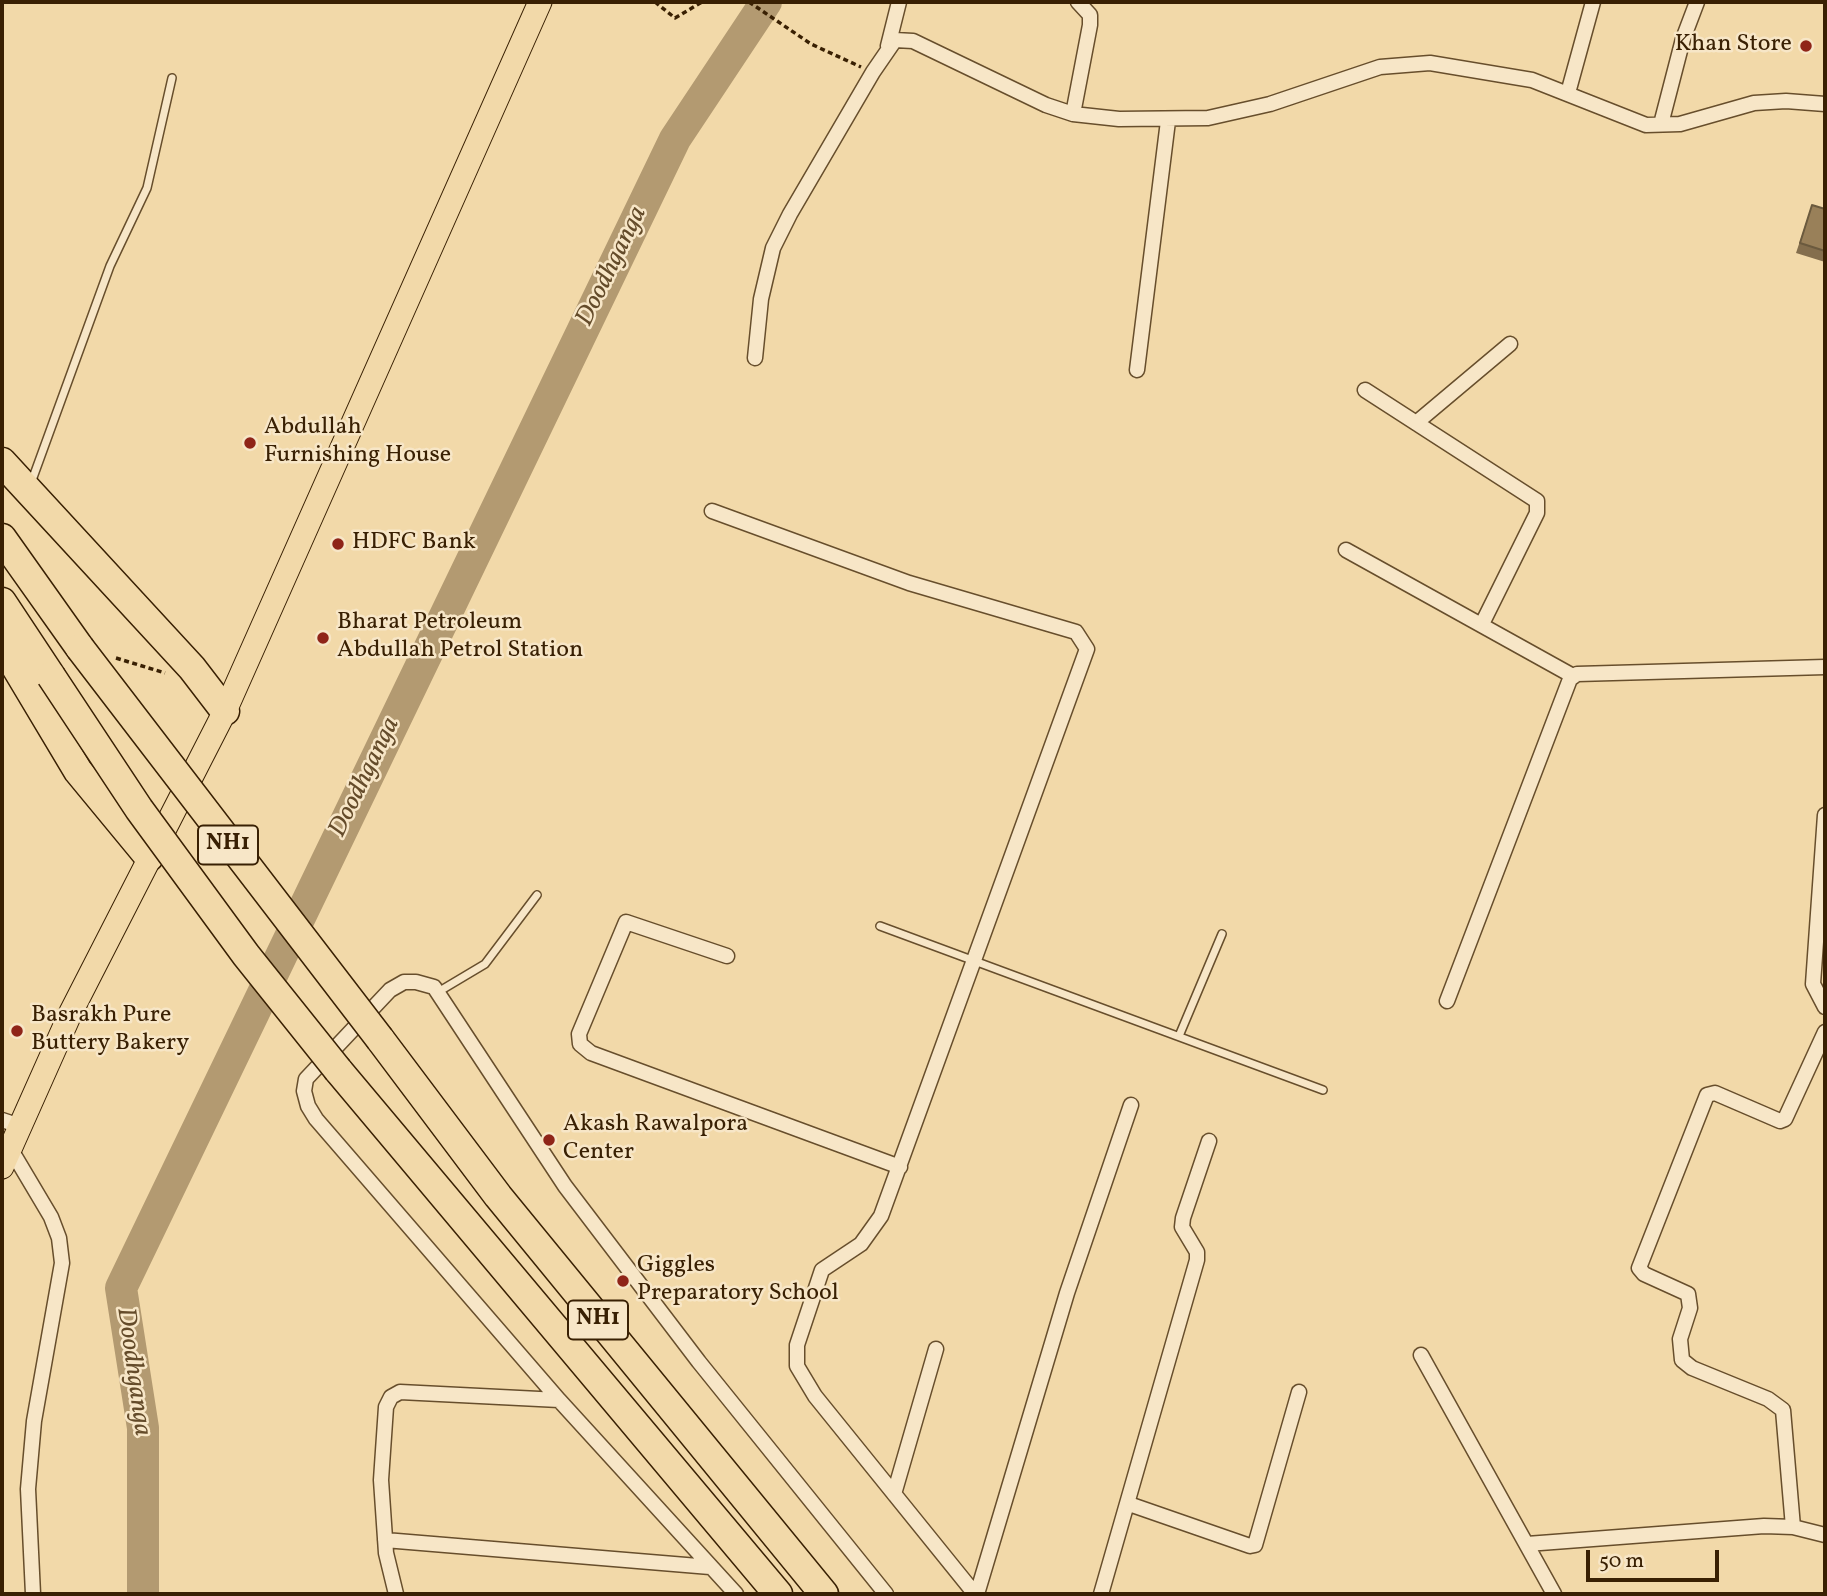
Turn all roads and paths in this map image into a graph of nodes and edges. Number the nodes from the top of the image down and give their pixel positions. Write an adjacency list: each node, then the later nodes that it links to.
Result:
1 (540, 2): 34 (main road)
2 (655, 2): 3 (path)
3 (702, 2)
4 (749, 2): 10 (path)
5 (899, 2): 9 (street)
6 (1078, 2): 14 (street)
7 (1593, 2): 12 (street)
8 (1697, 2): 16 (street)
9 (888, 46): 10 (street); 14 (street)
10 (873, 72): 18 (street)
11 (172, 78): 23 (lane)
12 (1568, 93): 15 (street); 16 (street)
13 (1825, 104): 16 (street)
14 (1073, 114): 15 (street)
15 (1168, 121): 19 (street)
16 (1661, 124)
17 (1510, 344): 21 (street)
18 (755, 358)
19 (1137, 370)
20 (1365, 390): 21 (street)
21 (1416, 423): 28 (street)
22 (2, 462): 23 (highway)
23 (28, 490): 34 (highway)
24 (712, 511): 41 (street)
25 (2, 538): 30 (highway, NH1)
26 (1346, 550): 28 (street)
27 (2, 602): 67 (highway, NH1, bridge)
28 (1482, 624): 33 (street)
29 (2, 644): 36 (highway)
30 (80, 648): 32 (path); 68 (highway, NH1, bridge)
31 (1825, 667): 33 (street)
32 (167, 674)
33 (1573, 676): 43 (street)
34 (225, 711): 36 (main road)
35 (1825, 815): 44 (street)
36 (149, 857): 49 (main road)
37 (537, 895): 42 (lane)
38 (880, 926): 41 (lane)
39 (1222, 934): 46 (lane)
40 (727, 956): 52 (street)
41 (975, 962): 46 (lane); 52 (street)
42 (437, 992): 56 (street); 69 (street)
43 (1447, 1001)
44 (1825, 1007)
45 (1825, 1032): 59 (street)
46 (1179, 1036): 47 (lane)
47 (1324, 1090)
48 (1131, 1105): 70 (street)
49 (11, 1123): 51 (main road)
50 (1209, 1141): 58 (street)
51 (6, 1157): 64 (street)
52 (900, 1167): 57 (street)
53 (936, 1349): 57 (street)
54 (1421, 1355): 62 (street)
55 (1299, 1392): 58 (street)
56 (559, 1400): 61 (street); 63 (street)
57 (894, 1494): 70 (street)
58 (1129, 1504): 71 (street)
59 (1793, 1527): 60 (street); 62 (street)
60 (1825, 1535)
61 (385, 1539): 63 (street); 65 (street)
62 (1527, 1544): 72 (street)
63 (710, 1567): 66 (street)
64 (33, 1594)
65 (396, 1594)
66 (736, 1594)
67 (778, 1594)
68 (824, 1594)
69 (886, 1594)
70 (976, 1594)
71 (1101, 1594)
72 (1554, 1594)

